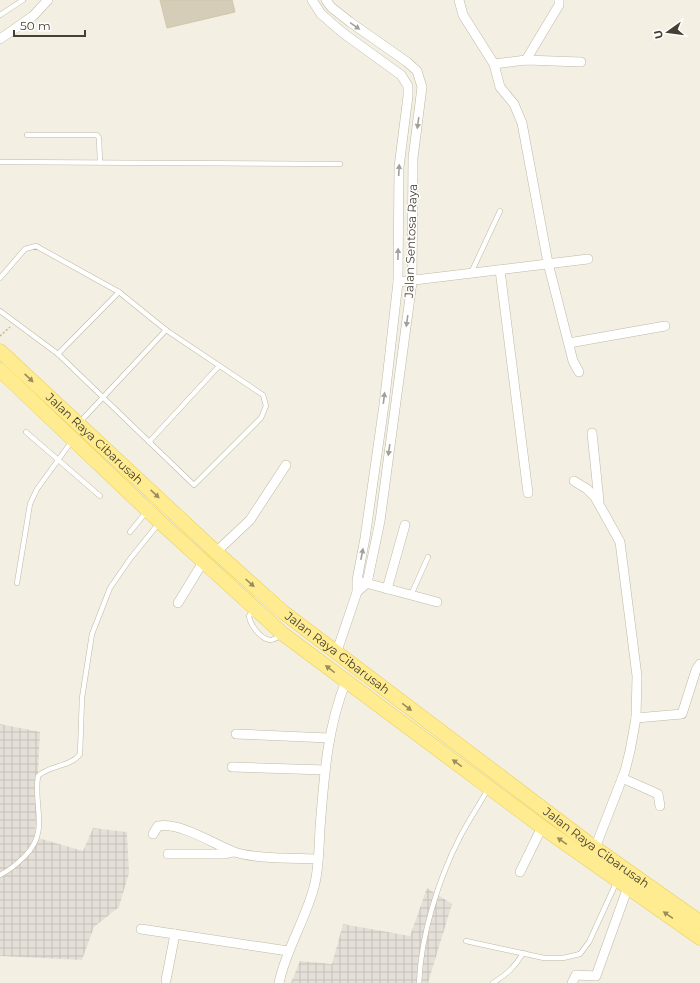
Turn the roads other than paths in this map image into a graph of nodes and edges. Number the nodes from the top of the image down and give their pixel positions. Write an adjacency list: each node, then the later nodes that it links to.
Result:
1 (23, 0): 7 (lane)
2 (48, 0): 8 (street)
3 (312, 0): 22 (street, Jalan Sentosa Raya, one-way to 3)
4 (326, 0): 23 (street, Jalan Sentosa Raya, one-way to 23)
5 (459, 0): 11 (street)
6 (559, 0): 9 (street)
7 (0, 16)
8 (0, 39)
9 (526, 60): 10 (street); 11 (street)
10 (580, 62)
11 (494, 64): 18 (street)
12 (27, 135): 14 (lane)
13 (0, 162): 14 (lane)
14 (100, 162): 15 (lane)
15 (340, 164)
16 (500, 211): 20 (lane)
17 (588, 259): 18 (street)
18 (548, 262): 19 (street); 28 (street)
19 (500, 270): 20 (street); 43 (street)
20 (470, 274): 23 (street)
21 (0, 278): 24 (lane)
22 (398, 282): 23 (street); 53 (street, Jalan Sentosa Raya, one-way to 22)
23 (412, 282): 55 (street, Jalan Sentosa Raya, one-way to 55)
24 (119, 292): 27 (lane); 30 (lane)
25 (0, 311): 30 (lane)
26 (665, 326): 28 (street)
27 (166, 330): 31 (lane); 34 (lane)
28 (569, 343): 33 (street)
29 (0, 351): 35 (main road, Jalan Raya Cibarusah, one-way to 35)
30 (58, 354): 34 (lane)
31 (219, 366): 39 (lane); 39 (lane)
32 (0, 370): 38 (main road, Jalan Raya Cibarusah)
33 (579, 372)
34 (102, 396): 35 (lane); 39 (lane)
35 (78, 424): 50 (main road, Jalan Raya Cibarusah, one-way to 50)
36 (26, 432): 40 (lane)
37 (592, 433): 45 (street)
38 (73, 439): 40 (lane); 46 (main road, Jalan Raya Cibarusah)
39 (150, 442)
40 (58, 460): 44 (lane); 54 (lane)
41 (286, 465): 50 (street)
42 (574, 481): 45 (street)
43 (528, 493)
44 (100, 496)
45 (599, 502): 64 (street)
46 (148, 511): 47 (main road, Jalan Raya Cibarusah); 49 (lane)
47 (160, 522): 52 (main road, Jalan Raya Cibarusah); 79 (lane)
48 (405, 525): 56 (street)
49 (130, 532)
50 (216, 552): 61 (main road, Jalan Raya Cibarusah, one-way to 61)
51 (428, 557): 58 (lane)
52 (203, 562): 60 (street); 63 (main road, Jalan Raya Cibarusah, one-way to 52)
53 (357, 580): 55 (street); 57 (street, Jalan Sentosa Raya)
54 (17, 583)
55 (368, 584): 56 (street); 57 (street)
56 (386, 589): 58 (street)
57 (357, 592): 61 (street, Jalan Sentosa Raya)
58 (412, 595): 59 (street)
59 (437, 602)
60 (178, 603)
61 (336, 654): 74 (main road, Jalan Raya Cibarusah, one-way to 74)
62 (700, 664): 64 (street)
63 (346, 681): 66 (street); 70 (main road, Jalan Raya Cibarusah, one-way to 63)
64 (636, 718): 69 (street)
65 (236, 734): 66 (street)
66 (329, 738): 68 (street)
67 (232, 766): 68 (street)
68 (325, 770): 77 (street)
69 (622, 778): 71 (street); 74 (street)
70 (489, 787): 72 (main road, Jalan Raya Cibarusah); 90 (lane)
71 (660, 806)
72 (542, 827): 78 (street); 80 (main road, Jalan Raya Cibarusah, one-way to 72)
73 (154, 834): 75 (street)
74 (594, 848): 81 (main road, Jalan Raya Cibarusah)
75 (233, 852): 76 (street); 77 (street)
76 (168, 854)
77 (318, 859): 86 (street)
78 (520, 872)
79 (0, 875)
80 (623, 883): 84 (main road, Jalan Raya Cibarusah, one-way to 80); 87 (lane); 92 (street)
81 (700, 922)
82 (141, 929): 83 (street)
83 (175, 934): 86 (street); 88 (street)
84 (700, 938)
85 (466, 941): 87 (lane)
86 (288, 951): 89 (street)
87 (523, 953): 91 (lane)
88 (166, 980)
89 (279, 983)
90 (419, 983)
91 (493, 983)
92 (572, 983)

